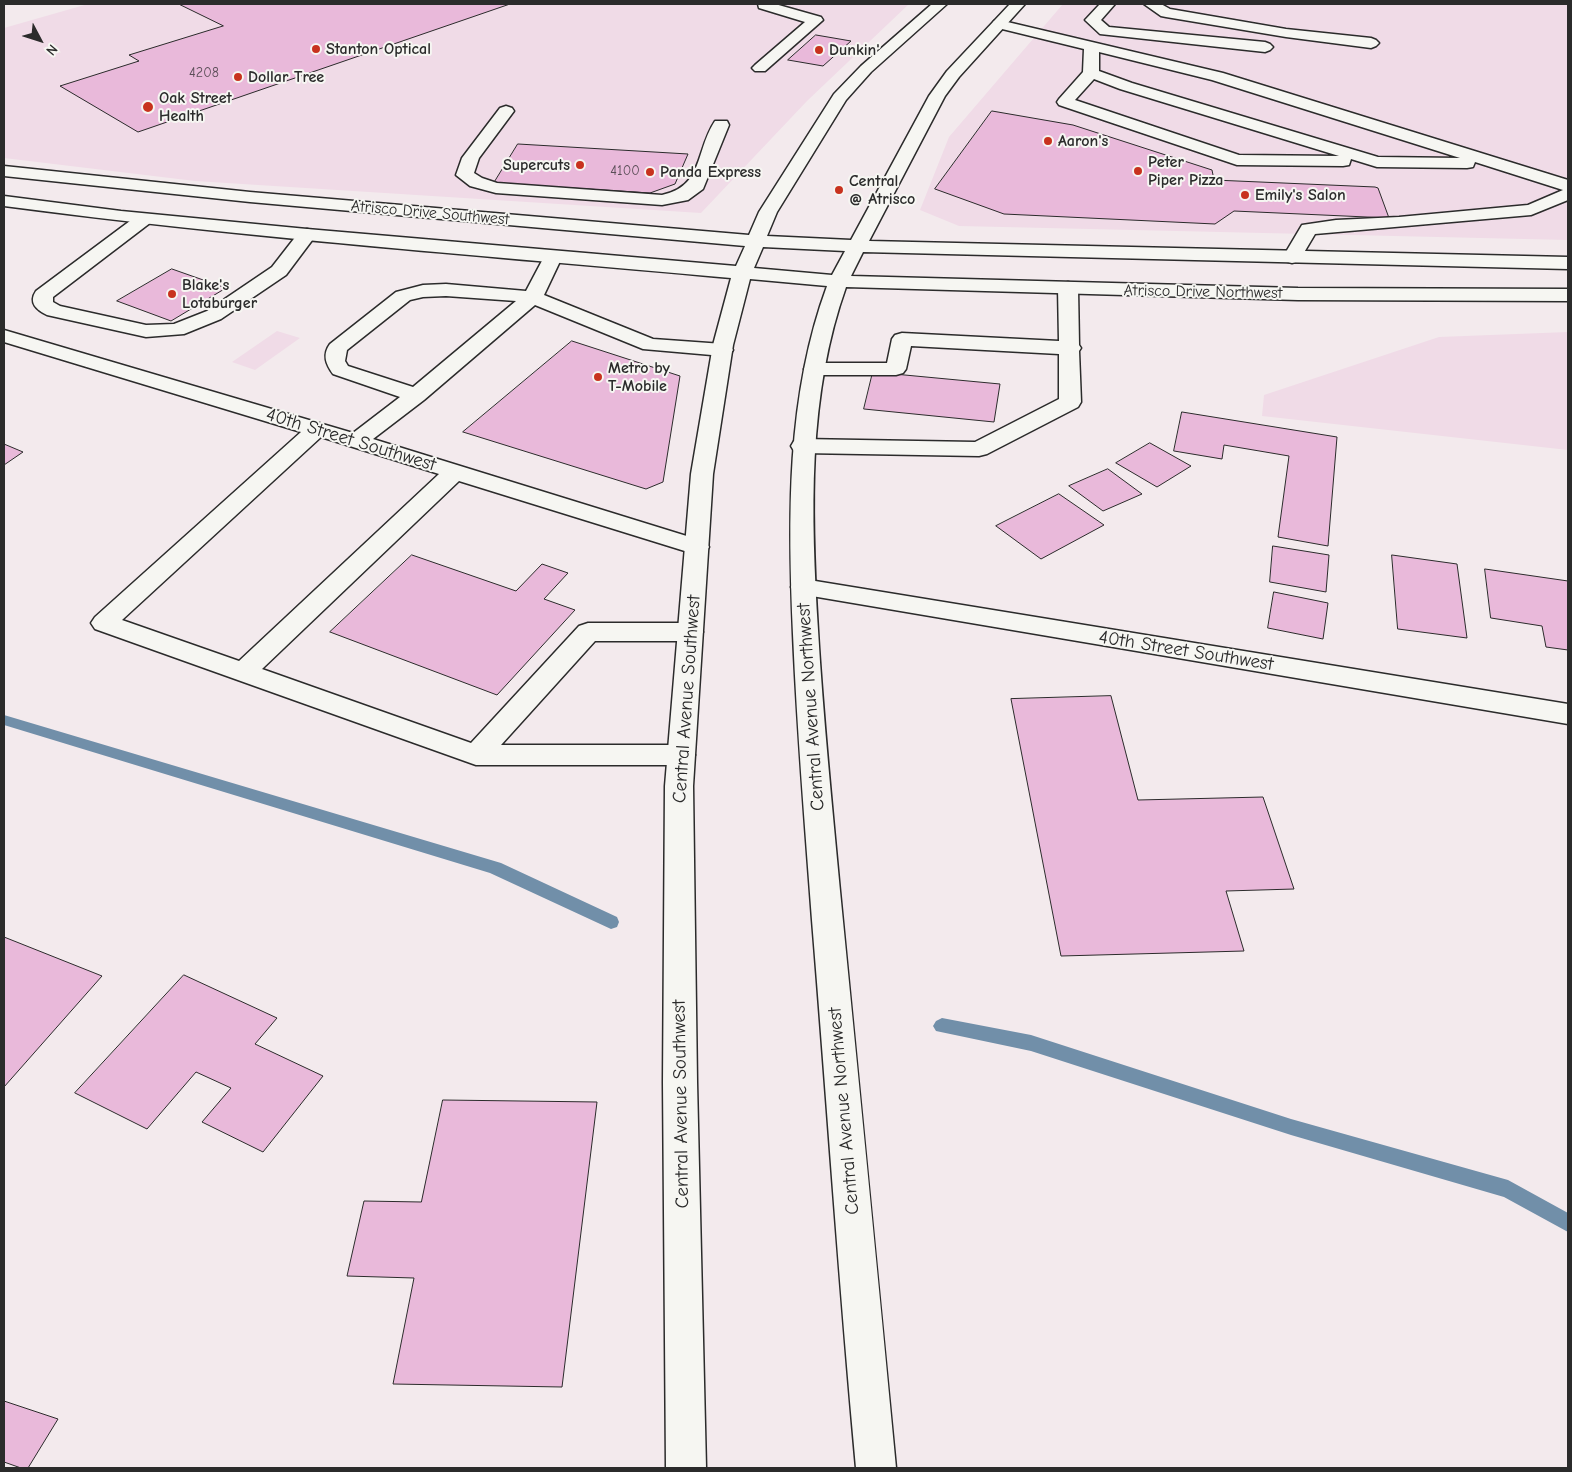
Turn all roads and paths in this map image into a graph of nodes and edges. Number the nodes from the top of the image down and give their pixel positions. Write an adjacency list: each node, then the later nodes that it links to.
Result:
1 (940, 4): 24 (main road, Central Avenue Southwest)
2 (1018, 4): 6 (main road, Central Avenue Northwest)
3 (1108, 4): 10 (main road)
4 (1151, 4): 7 (main road)
5 (764, 5): 11 (main road)
6 (999, 24): 9 (main road); 25 (main road, Central Avenue Northwest)
7 (1286, 33): 8 (main road); 10 (main road)
8 (1371, 43)
9 (1092, 45): 12 (main road); 13 (main road)
10 (1265, 47): 13 (main road)
11 (760, 68)
12 (1090, 73): 16 (main road); 16 (main road)
13 (1216, 76): 17 (main road)
14 (506, 111): 15 (main road)
15 (721, 125)
16 (1376, 162): 17 (main road)
17 (1499, 164): 19 (main road)
18 (4, 171): 24 (main road, Atrisco Drive Southwest)
19 (1568, 186)
20 (1568, 194): 27 (main road)
21 (4, 202): 22 (main road, Atrisco Drive Southwest)
22 (144, 219): 23 (main road, Atrisco Drive Southwest); 23 (main road)
23 (307, 234): 26 (main road, Atrisco Drive Southwest)
24 (756, 241): 25 (main road, Atrisco Drive Southwest); 29 (main road, Central Avenue Southwest)
25 (857, 247): 27 (main road, Atrisco Drive Northwest); 30 (main road, Central Avenue Northwest)
26 (553, 257): 29 (main road, Atrisco Drive Southwest); 33 (main road)
27 (1292, 257): 28 (main road, Atrisco Drive Northwest)
28 (1568, 262)
29 (742, 274): 30 (main road, Atrisco Drive Southwest); 36 (main road, Central Avenue Southwest)
30 (838, 281): 31 (main road, Atrisco Drive Northwest); 37 (main road, Central Avenue Northwest)
31 (1068, 288): 32 (main road, Atrisco Drive Northwest); 35 (main road)
32 (1568, 295)
33 (533, 297): 36 (main road); 38 (main road); 38 (main road)
34 (4, 336): 39 (main road, 40th Street Southwest)
35 (1071, 348): 37 (main road); 41 (main road)
36 (723, 350): 43 (main road, Central Avenue Southwest)
37 (814, 369): 41 (main road, Central Avenue Northwest)
38 (416, 394): 40 (main road)
39 (317, 429): 40 (main road, 40th Street Southwest); 46 (main road)
40 (356, 440): 42 (main road, 40th Street Southwest)
41 (802, 446): 44 (main road, Central Avenue Northwest)
42 (455, 472): 43 (main road, 40th Street Southwest); 46 (main road)
43 (697, 547): 45 (main road, Central Avenue Southwest)
44 (803, 587): 47 (main road, 40th Street Southwest); 51 (main road, Central Avenue Northwest)
45 (690, 632): 48 (main road); 49 (main road, Central Avenue Southwest)
46 (243, 672): 48 (main road)
47 (1568, 714)
48 (476, 755): 49 (main road)
49 (681, 755): 50 (main road, Central Avenue Southwest)
50 (686, 1468)
51 (876, 1468)

